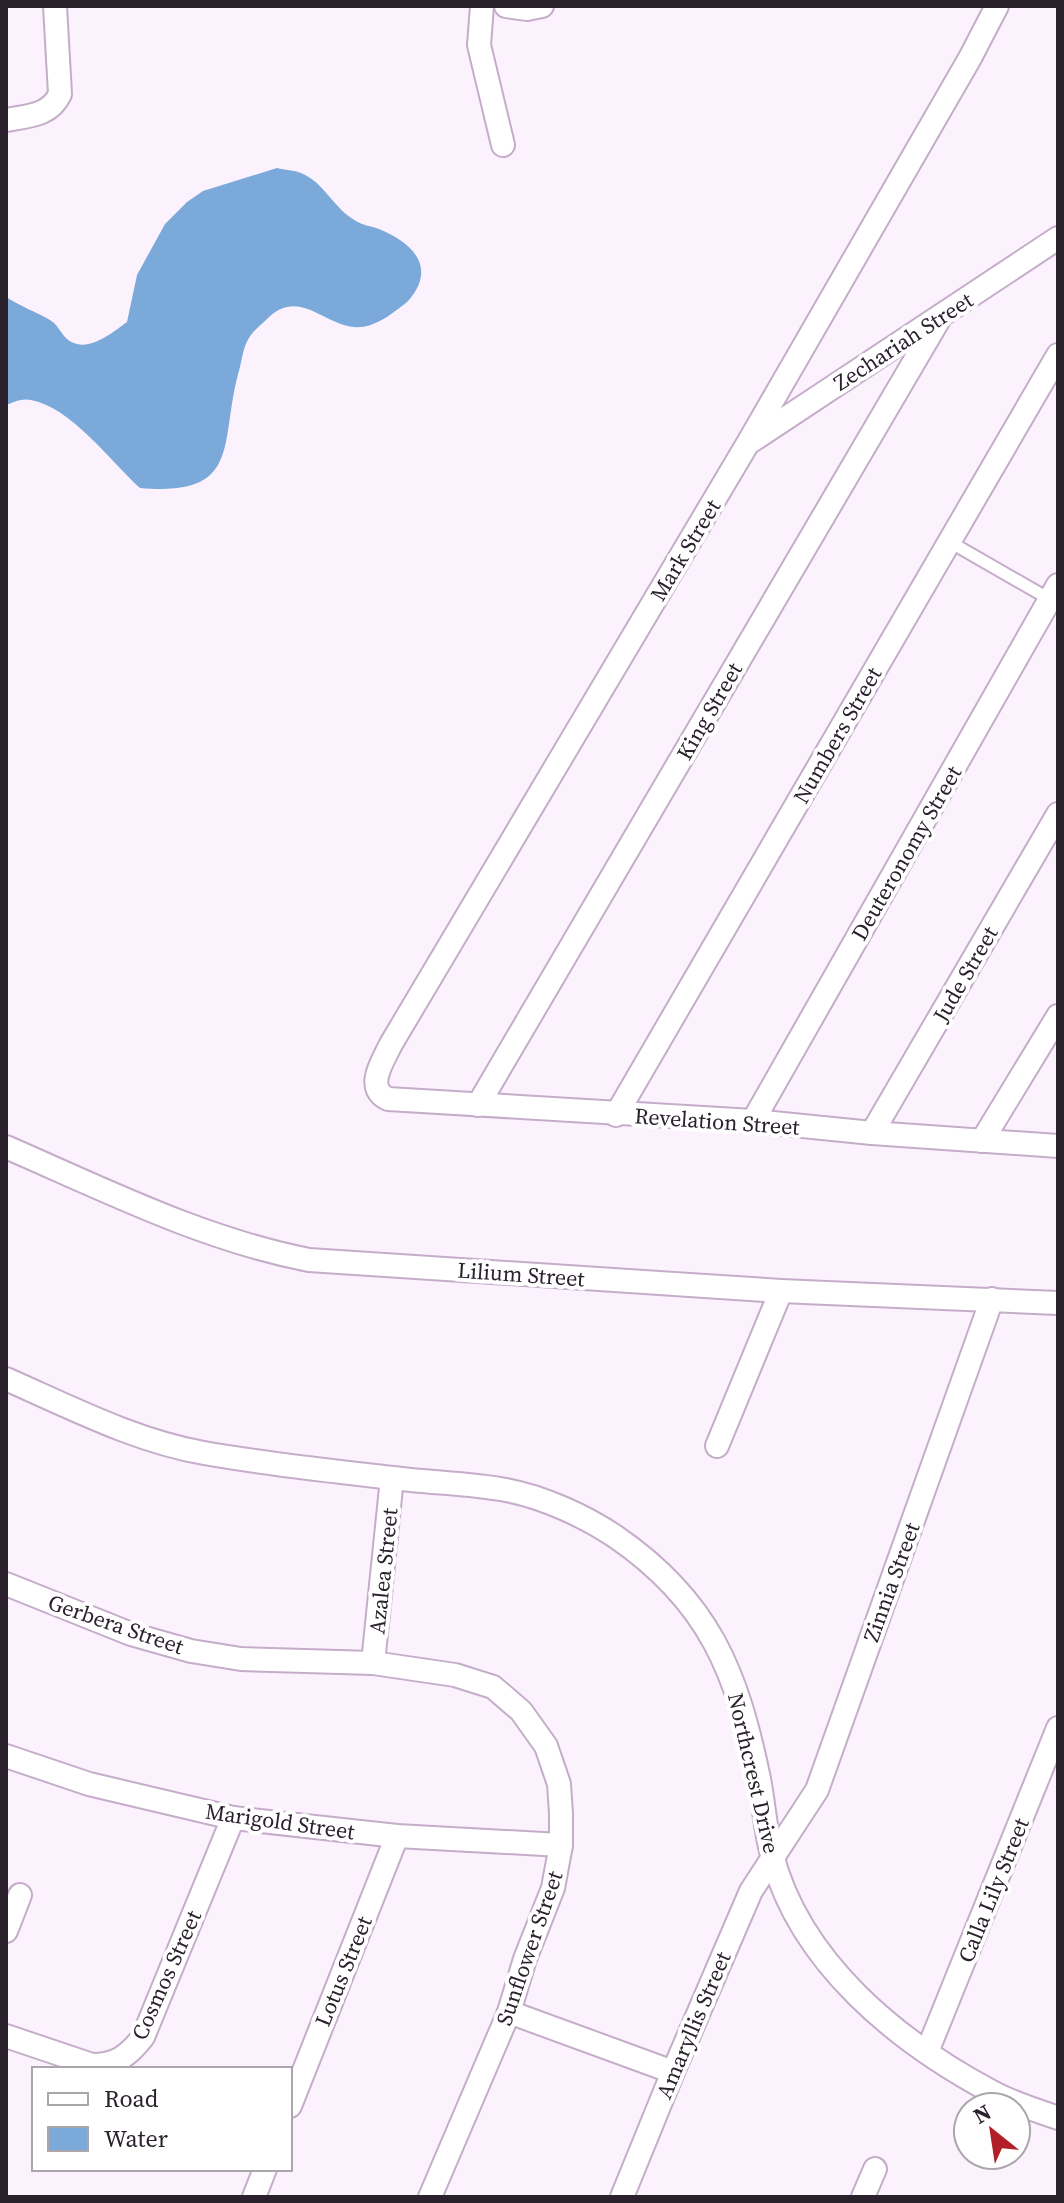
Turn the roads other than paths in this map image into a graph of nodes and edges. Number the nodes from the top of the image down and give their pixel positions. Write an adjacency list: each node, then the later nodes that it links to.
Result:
1 (55, 6): 6 (street)
2 (482, 6): 7 (street)
3 (506, 6): 4 (street)
4 (542, 6)
5 (997, 6): 11 (street, Mark Street)
6 (6, 120)
7 (503, 145)
8 (1058, 238): 9 (street, Zechariah Street)
9 (941, 316): 11 (street, Zechariah Street); 17 (street, King Street)
10 (1058, 355): 12 (street, Numbers Street)
11 (748, 443): 16 (street, Mark Street)
12 (950, 542): 13 (lane); 18 (street, Numbers Street)
13 (1055, 597): 19 (street, Deuteronomy Street)
14 (1058, 814): 20 (street, Jude Street)
15 (1058, 1016): 21 (street)
16 (378, 1093): 17 (street, Revelation Street)
17 (478, 1105): 18 (street, Revelation Street)
18 (616, 1115): 19 (street, Revelation Street)
19 (753, 1121): 20 (street, Revelation Street)
20 (872, 1133): 21 (street, Revelation Street)
21 (982, 1141): 22 (street, Revelation Street)
22 (1058, 1146)
23 (6, 1147): 24 (street, Lilium Street)
24 (781, 1291): 25 (street, Lilium Street); 28 (street)
25 (992, 1299): 26 (street, Lilium Street); 37 (street, Zinnia Street)
26 (1058, 1303)
27 (6, 1379): 29 (street, Northcrest Drive)
28 (717, 1446)
29 (392, 1478): 31 (street, Azalea Street); 37 (street, Northcrest Drive)
30 (6, 1584): 31 (street, Gerbera Street)
31 (373, 1663): 36 (street, Sunflower Street)
32 (1058, 1728): 42 (street, Calla Lily Street)
33 (6, 1756): 34 (street, Marigold Street)
34 (233, 1818): 35 (street, Marigold Street); 41 (street, Cosmos Street)
35 (397, 1836): 36 (street, Marigold Street); 44 (street, Lotus Street)
36 (561, 1845): 40 (street, Sunflower Street)
37 (772, 1856): 42 (street, Northcrest Drive); 43 (street, Amaryllis Street)
38 (20, 1895): 39 (street)
39 (6, 1931)
40 (509, 2012): 43 (street); 49 (street, Sunflower Street)
41 (6, 2036)
42 (927, 2052): 45 (street, Northcrest Drive)
43 (673, 2072): 50 (street, Amaryllis Street)
44 (292, 2101)
45 (1058, 2118)
46 (875, 2169): 51 (street)
47 (264, 2171): 48 (street)
48 (254, 2197)
49 (430, 2197)
50 (622, 2197)
51 (863, 2197)

